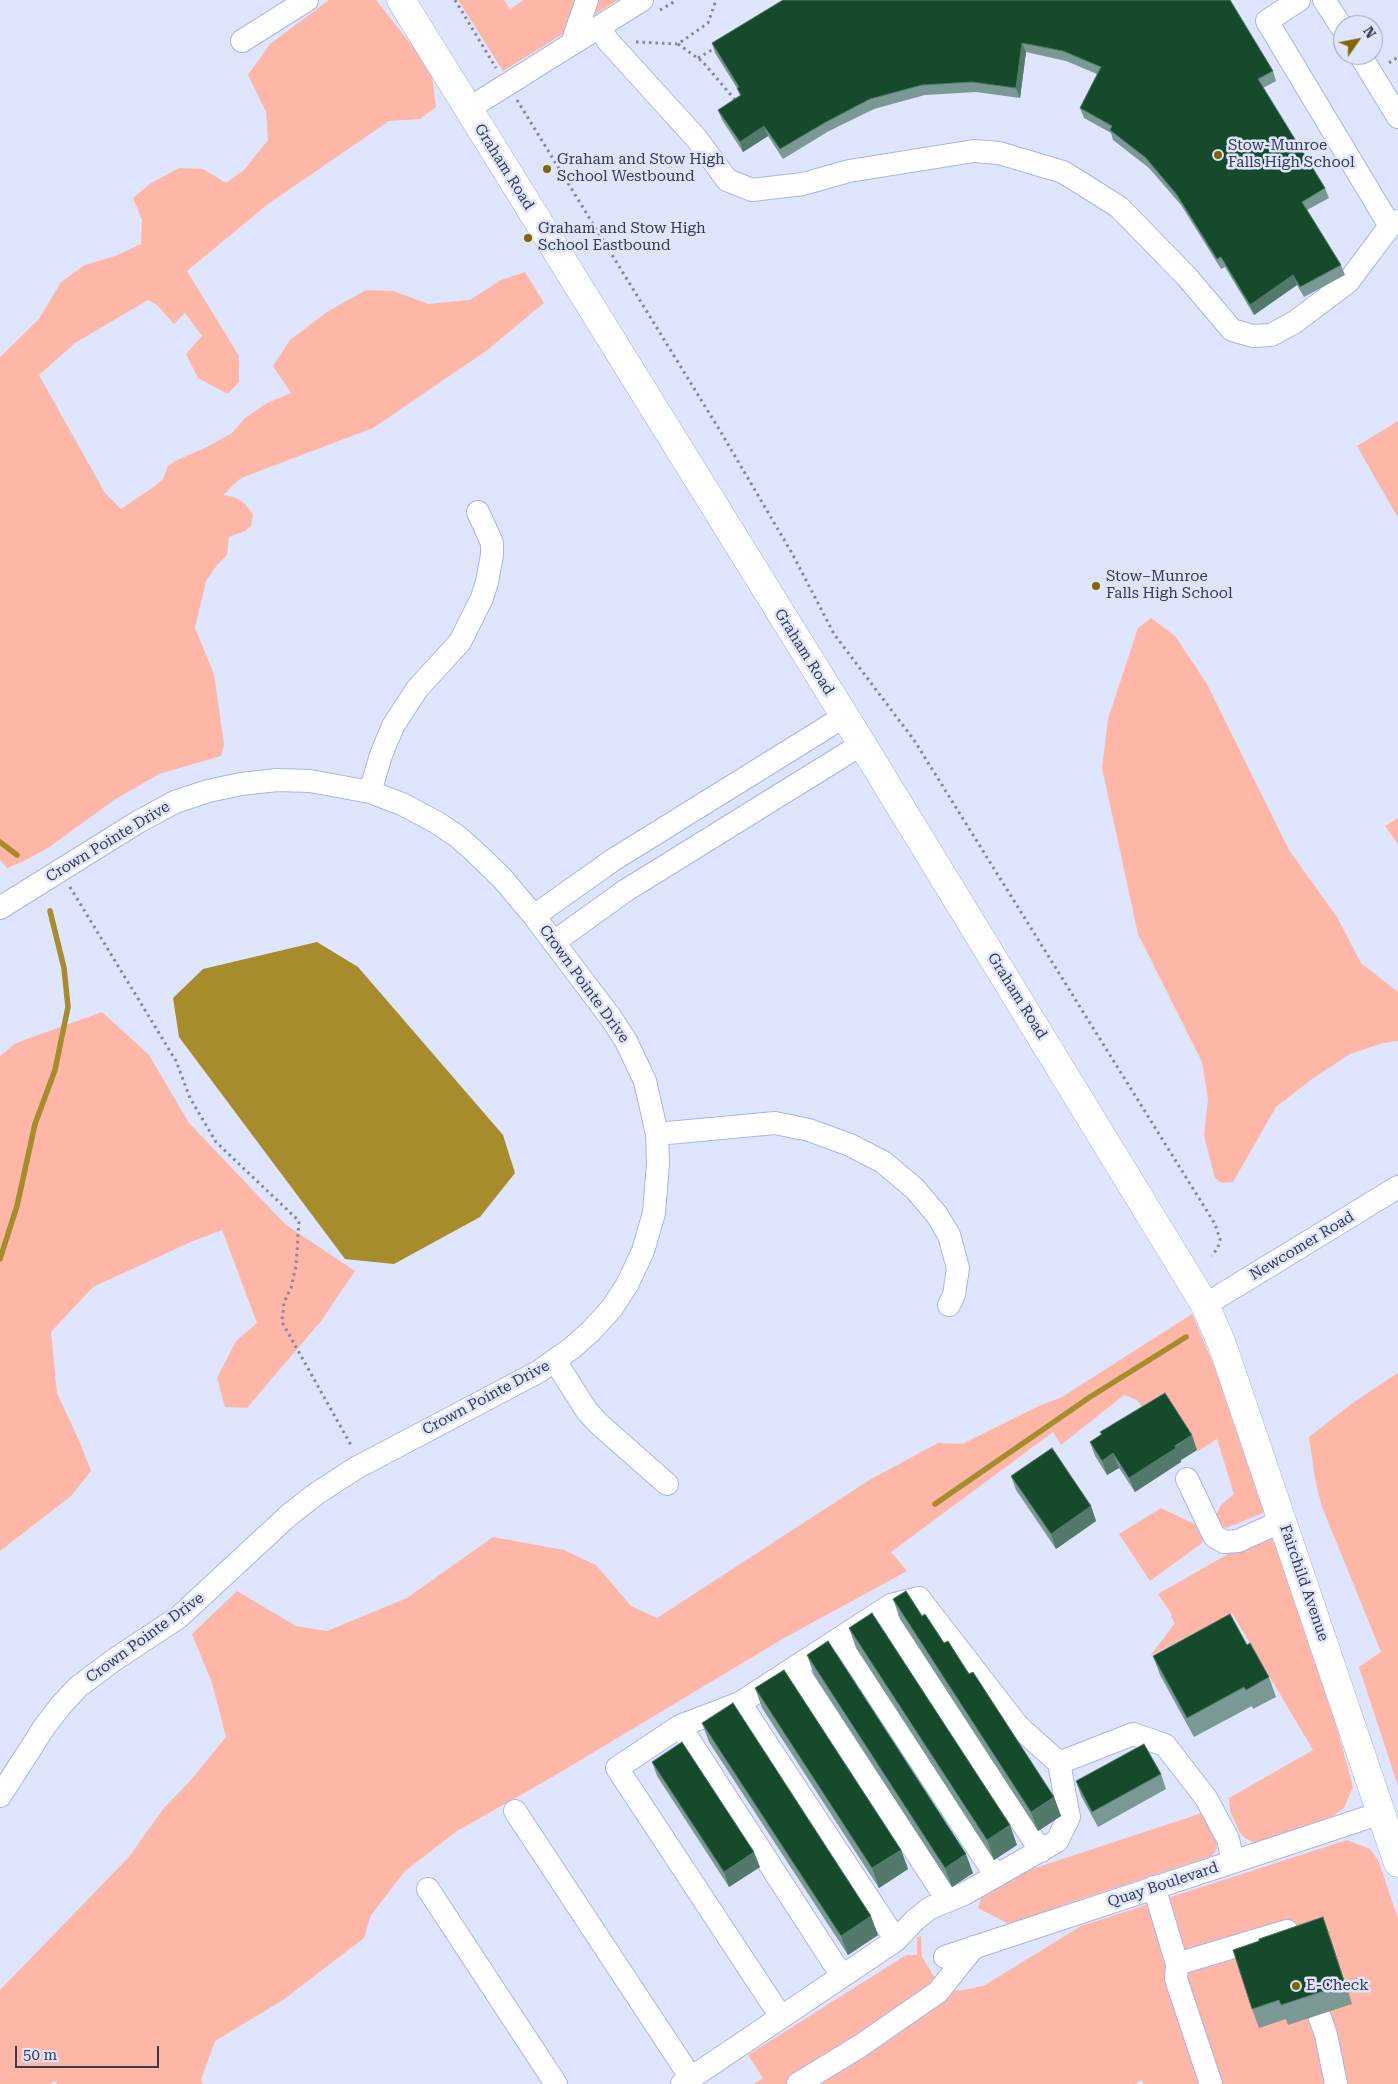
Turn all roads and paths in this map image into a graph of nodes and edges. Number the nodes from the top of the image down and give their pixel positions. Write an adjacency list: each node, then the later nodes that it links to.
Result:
1 (307, 0): 11 (street)
2 (401, 0): 20 (main road, Graham Road)
3 (455, 0): 17 (path)
4 (587, 0): 13 (street)
5 (642, 0): 10 (street)
6 (716, 0): 14 (path)
7 (1299, 0): 22 (street)
8 (1324, 0): 9 (street)
9 (1334, 15)
10 (603, 34): 13 (street); 14 (path); 22 (street)
11 (242, 41)
12 (722, 43): 15 (path)
13 (572, 44): 20 (street)
14 (678, 44): 15 (path)
15 (698, 58): 19 (path)
16 (1366, 65): 21 (street)
17 (500, 75)
18 (513, 95): 37 (path)
19 (742, 107)
20 (468, 109): 24 (main road, Graham Road)
21 (1398, 117)
22 (1394, 224)
23 (478, 512): 27 (street)
24 (845, 716): 25 (main road, Graham Road); 26 (street)
25 (862, 744): 28 (street); 38 (main road, Graham Road)
26 (742, 782): 28 (street); 29 (street)
27 (370, 792): 32 (street, Crown Pointe Drive); 33 (street, Crown Pointe Drive)
28 (758, 809): 30 (street)
29 (643, 841): 30 (street); 33 (street)
30 (661, 868): 34 (street)
31 (70, 886): 41 (path)
32 (0, 908)
33 (534, 916): 34 (street, Crown Pointe Drive)
34 (554, 942): 35 (street, Crown Pointe Drive)
35 (657, 1134): 39 (street); 40 (street, Crown Pointe Drive)
36 (1398, 1186): 38 (street, Newcomer Road)
37 (1212, 1256)
38 (1205, 1304): 44 (main road, Fairchild Avenue)
39 (949, 1306)
40 (555, 1361): 43 (street); 51 (street, Crown Pointe Drive)
41 (352, 1447)
42 (1187, 1479): 44 (street)
43 (667, 1484)
44 (1282, 1520): 53 (main road, Fairchild Avenue)
45 (882, 1611): 46 (street); 50 (street); 54 (street)
46 (840, 1638): 47 (street); 57 (street)
47 (795, 1668): 48 (street); 60 (street)
48 (740, 1703): 49 (street); 62 (street)
49 (680, 1726): 66 (street); 68 (street)
50 (1059, 1763): 54 (street); 55 (street)
51 (0, 1796)
52 (515, 1812): 69 (street)
53 (1381, 1813): 55 (street, Quay Boulevard); 56 (main road, Fairchild Avenue)
54 (1041, 1851): 57 (street)
55 (1233, 1862): 58 (street, Quay Boulevard)
56 (1398, 1863)
57 (996, 1876): 60 (street)
58 (1154, 1887): 63 (street, Quay Boulevard); 65 (street)
59 (428, 1890): 70 (street)
60 (948, 1901): 62 (street)
61 (1298, 1935): 65 (street)
62 (896, 1940): 66 (street)
63 (974, 1947): 64 (street, Quay Boulevard); 71 (street)
64 (945, 1957)
65 (1177, 1964): 72 (street)
66 (842, 1976): 68 (street)
67 (1319, 2015): 73 (street)
68 (781, 2017): 69 (street)
69 (687, 2081)
70 (556, 2084)
71 (798, 2084)
72 (1210, 2084)
73 (1336, 2084)

